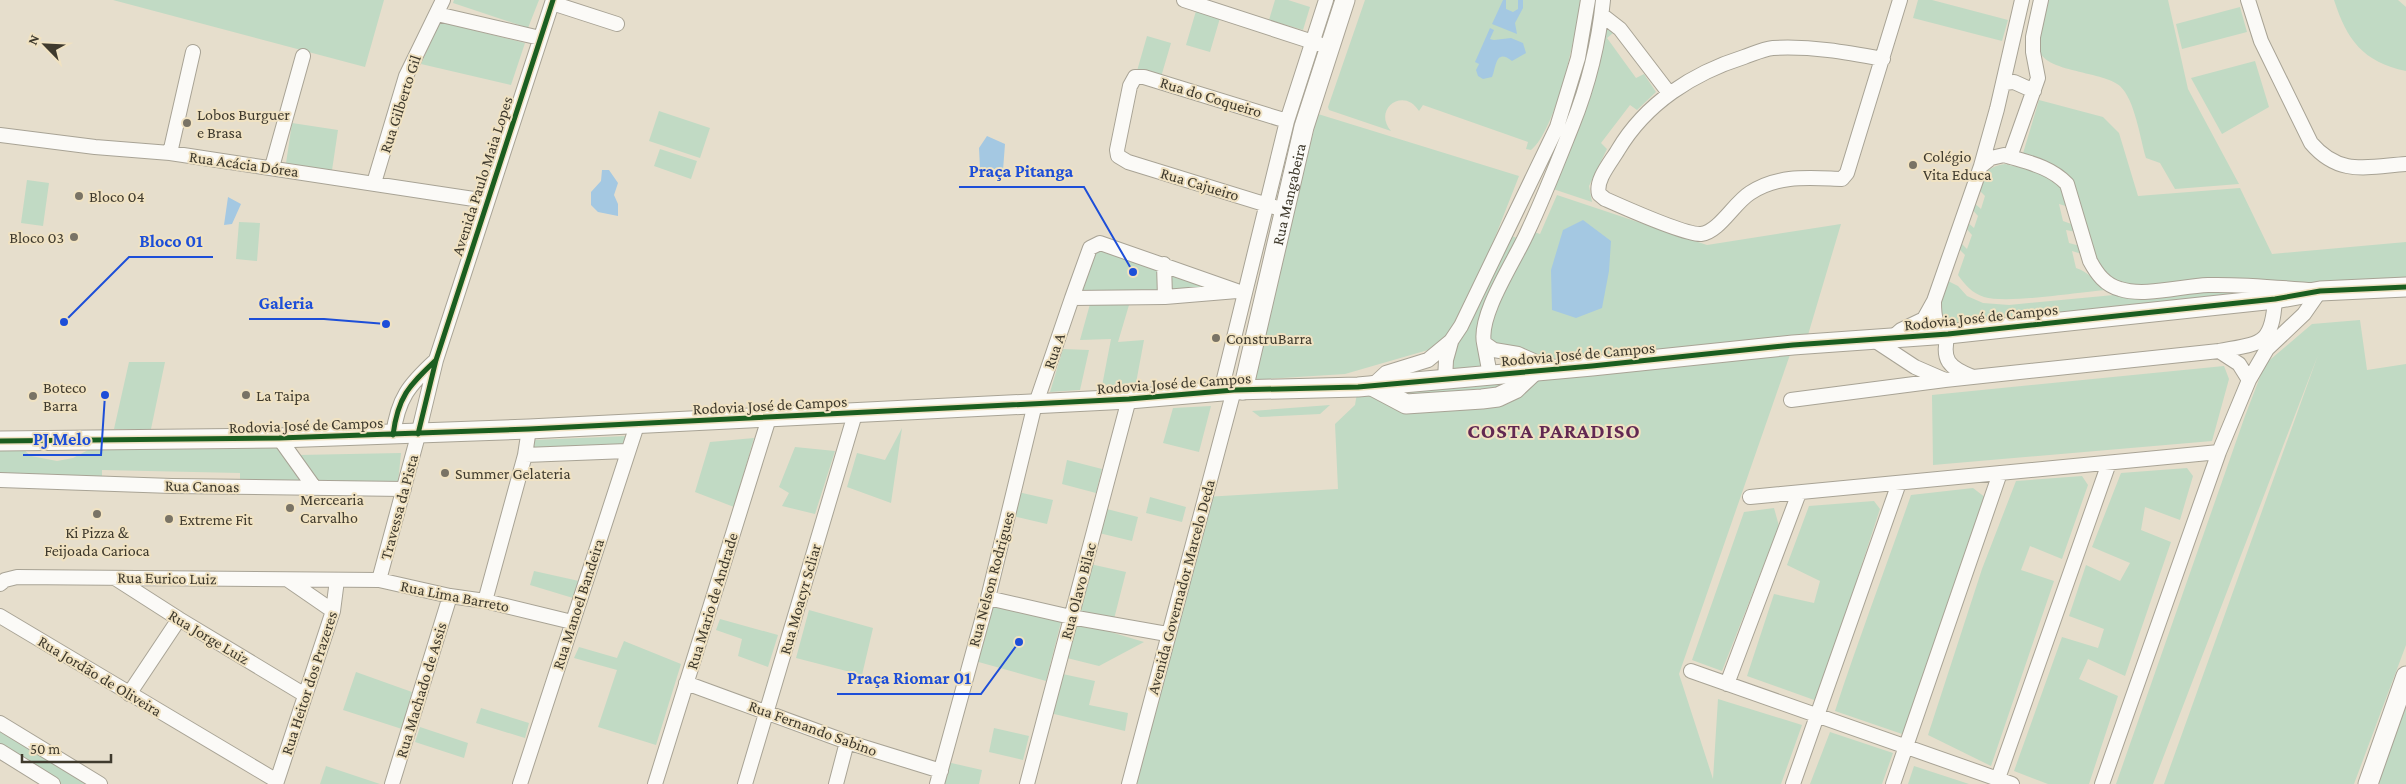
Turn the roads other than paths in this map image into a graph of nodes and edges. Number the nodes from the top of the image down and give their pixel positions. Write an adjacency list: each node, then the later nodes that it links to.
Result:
1 (444, 0): 12 (street, Rua Gilberto Gil)
2 (1184, 0): 16 (street)
3 (1326, 0): 16 (street, Avenida Governador Marcelo Deda)
4 (1345, 0): 16 (main road, Rua Mangabeira)
5 (1588, 0): 31 (street)
6 (1603, 0): 13 (street)
7 (1900, 0): 19 (street)
8 (2022, 0): 20 (street)
9 (2041, 0): 21 (street)
10 (2248, 0): 28 (street)
11 (552, 1): 14 (street); 15 (street, Avenida Paulo Maia Lopes)
12 (437, 14): 15 (street); 33 (street, Rua Gilberto Gil)
13 (1602, 15): 22 (street); 32 (street)
14 (617, 24)
15 (540, 38): 34 (street, Avenida Paulo Maia Lopes)
16 (1320, 45): 23 (street, Avenida Governador Marcelo Deda); 35 (main road, Rua Mangabeira)
17 (193, 52): 25 (street)
18 (303, 56): 30 (street)
19 (1882, 59): 22 (street); 22 (street)
20 (2003, 83): 21 (street); 29 (street)
21 (2034, 91): 27 (street)
22 (1669, 93)
23 (1287, 121): 26 (street, Rua do Coqueiro); 35 (street, Avenida Governador Marcelo Deda)
24 (0, 135): 25 (street, Rua Acácia Dórea)
25 (170, 153): 30 (street, Rua Acácia Dórea)
26 (1118, 156): 35 (street, Rua Cajueiro)
27 (2010, 157): 29 (street); 41 (street)
28 (2406, 164)
29 (1981, 166): 45 (street)
30 (272, 167): 33 (street, Rua Acácia Dórea)
31 (1534, 172): 32 (street); 36 (street)
32 (1550, 179): 37 (street)
33 (374, 183): 34 (street, Rua Acácia Dórea)
34 (486, 201): 52 (street, Avenida Paulo Maia Lopes)
35 (1276, 207): 40 (street, Avenida Governador Marcelo Deda); 63 (main road, Rua Mangabeira)
36 (1505, 235): 37 (street); 48 (street)
37 (1523, 242): 49 (street)
38 (1164, 264): 40 (street); 42 (street); 43 (street, Rua A)
39 (2406, 287): 41 (main road, Rodovia José de Campos)
40 (1241, 291): 42 (street); 63 (street, Avenida Governador Marcelo Deda)
41 (2320, 291): 44 (main road, Rodovia José de Campos); 50 (street)
42 (1165, 297): 43 (street)
43 (1072, 298): 68 (street, Rua A)
44 (2275, 299): 46 (main road, Rodovia José de Campos); 50 (street)
45 (1934, 301): 46 (street); 47 (street)
46 (1948, 334): 47 (main road, Rodovia José de Campos); 57 (street)
47 (1882, 339): 53 (street); 54 (main road, Rodovia José de Campos)
48 (1451, 341): 58 (street); 62 (street)
49 (1484, 343): 54 (street); 56 (street)
50 (2261, 346): 51 (street); 60 (street)
51 (2219, 351): 57 (street); 60 (street)
52 (436, 360): 73 (street, Avenida Paulo Maia Lopes); 74 (street, Avenida Paulo Maia Lopes)
53 (1916, 367): 59 (street); 61 (street)
54 (1553, 370): 55 (main road, Rodovia José de Campos)
55 (1533, 372): 56 (main road, Rodovia José de Campos); 65 (main road)
56 (1490, 375): 58 (main road, Rodovia José de Campos); 65 (main road)
57 (1975, 378): 59 (street)
58 (1445, 380): 62 (main road, Rodovia José de Campos); 66 (main road)
59 (1945, 380): 61 (street)
60 (2249, 380): 78 (street)
61 (1912, 384): 67 (street)
62 (1372, 386): 63 (main road, Rodovia José de Campos); 66 (main road)
63 (1233, 390): 64 (main road, Rodovia José de Campos); 101 (street, Avenida Governador Marcelo Deda)
64 (1129, 399): 68 (main road, Rodovia José de Campos); 98 (street, Rua Olavo Bilac)
65 (1482, 399): 66 (main road)
66 (1456, 400)
67 (1791, 400)
68 (1035, 404): 69 (main road, Rodovia José de Campos); 94 (street, Rua Nelson Rodrigues)
69 (855, 414): 70 (main road, Rodovia José de Campos); 108 (street, Rua Moacyr Scliar)
70 (769, 418): 71 (main road, Rodovia José de Campos); 104 (street, Rua Mario de Andrade)
71 (637, 425): 72 (main road, Rodovia José de Campos); 77 (street, Rua Manoel Bandeira)
72 (529, 429): 74 (main road, Rodovia José de Campos); 79 (street)
73 (393, 434): 74 (main road, Rodovia José de Campos); 75 (main road, Rodovia José de Campos)
74 (418, 434): 85 (street, Travessa da Pista)
75 (279, 438): 76 (main road, Rodovia José de Campos); 84 (street)
76 (0, 442)
77 (627, 451): 79 (street); 100 (street, Rua Manoel Bandeira)
78 (2219, 452): 80 (street); 130 (street)
79 (525, 455): 95 (street)
80 (2109, 463): 81 (street); 117 (street)
81 (2000, 473): 83 (street); 112 (street)
82 (0, 480): 84 (street, Rua Canoas)
83 (1899, 483): 86 (street); 109 (street)
84 (314, 487): 85 (street, Rua Canoas)
85 (404, 489): 91 (street, Travessa da Pista)
86 (1798, 493): 87 (street); 105 (street)
87 (1750, 497)
88 (114, 578): 89 (street, Rua Eurico Luiz); 92 (street, Rua Eurico Luiz); 99 (street, Rua Jorge Luiz)
89 (288, 580): 90 (street, Rua Eurico Luiz); 96 (street)
90 (337, 580): 91 (street, Rua Lima Barreto); 96 (street, Rua Heitor dos Prazeres)
91 (379, 580): 93 (street, Rua Lima Barreto)
92 (0, 584)
93 (450, 596): 95 (street, Rua Lima Barreto); 120 (street, Rua Machado de Assis)
94 (988, 598): 98 (street); 114 (street, Rua Nelson Rodrigues)
95 (485, 601): 100 (street, Rua Lima Barreto)
96 (333, 612): 107 (street, Rua Heitor dos Prazeres)
97 (0, 616): 106 (street, Rua Jordão de Oliveira)
98 (1071, 617): 101 (street); 125 (street, Rua Olavo Bilac)
99 (179, 619): 106 (street); 107 (street, Rua Jorge Luiz)
100 (572, 622): 121 (street, Rua Manoel Bandeira)
101 (1167, 634): 126 (street, Avenida Governador Marcelo Deda)
102 (1691, 671): 105 (street)
103 (2406, 676): 131 (main road)
104 (686, 683): 108 (street, Rua Fernando Sabino); 122 (street, Rua Mario de Andrade)
105 (1727, 684): 109 (street)
106 (129, 694): 116 (street, Rua Jordão de Oliveira)
107 (305, 695): 116 (street, Rua Heitor dos Prazeres)
108 (767, 711): 111 (street, Rua Fernando Sabino); 123 (street, Rua Moacyr Scliar)
109 (1817, 715): 112 (street); 127 (street)
110 (0, 723): 119 (street)
111 (847, 742): 114 (street, Rua Fernando Sabino); 124 (street)
112 (1906, 747): 117 (street); 128 (street)
113 (0, 751): 115 (street)
114 (939, 778)
115 (36, 780): 118 (street)
116 (276, 782)
117 (1997, 782): 129 (street)
118 (53, 784)
119 (100, 784)
120 (392, 784)
121 (520, 784)
122 (655, 784)
123 (744, 784)
124 (836, 784)
125 (1027, 784)
126 (1129, 784)
127 (1793, 784)
128 (1893, 784)
129 (2012, 784)
130 (2102, 784)
131 (2368, 784)

